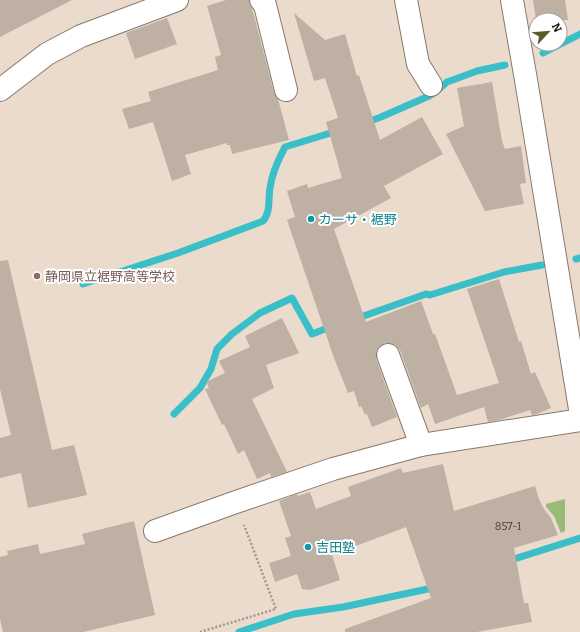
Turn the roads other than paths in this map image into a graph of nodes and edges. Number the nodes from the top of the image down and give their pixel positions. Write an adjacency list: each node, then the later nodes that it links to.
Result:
1 (177, 0): 6 (street)
2 (261, 0): 7 (street)
3 (406, 0): 5 (street)
4 (512, 0): 9 (street)
5 (431, 85)
6 (0, 90)
7 (286, 90)
8 (388, 355): 11 (street)
9 (580, 409)
10 (580, 420): 11 (street)
11 (421, 445): 12 (street)
12 (156, 531)

